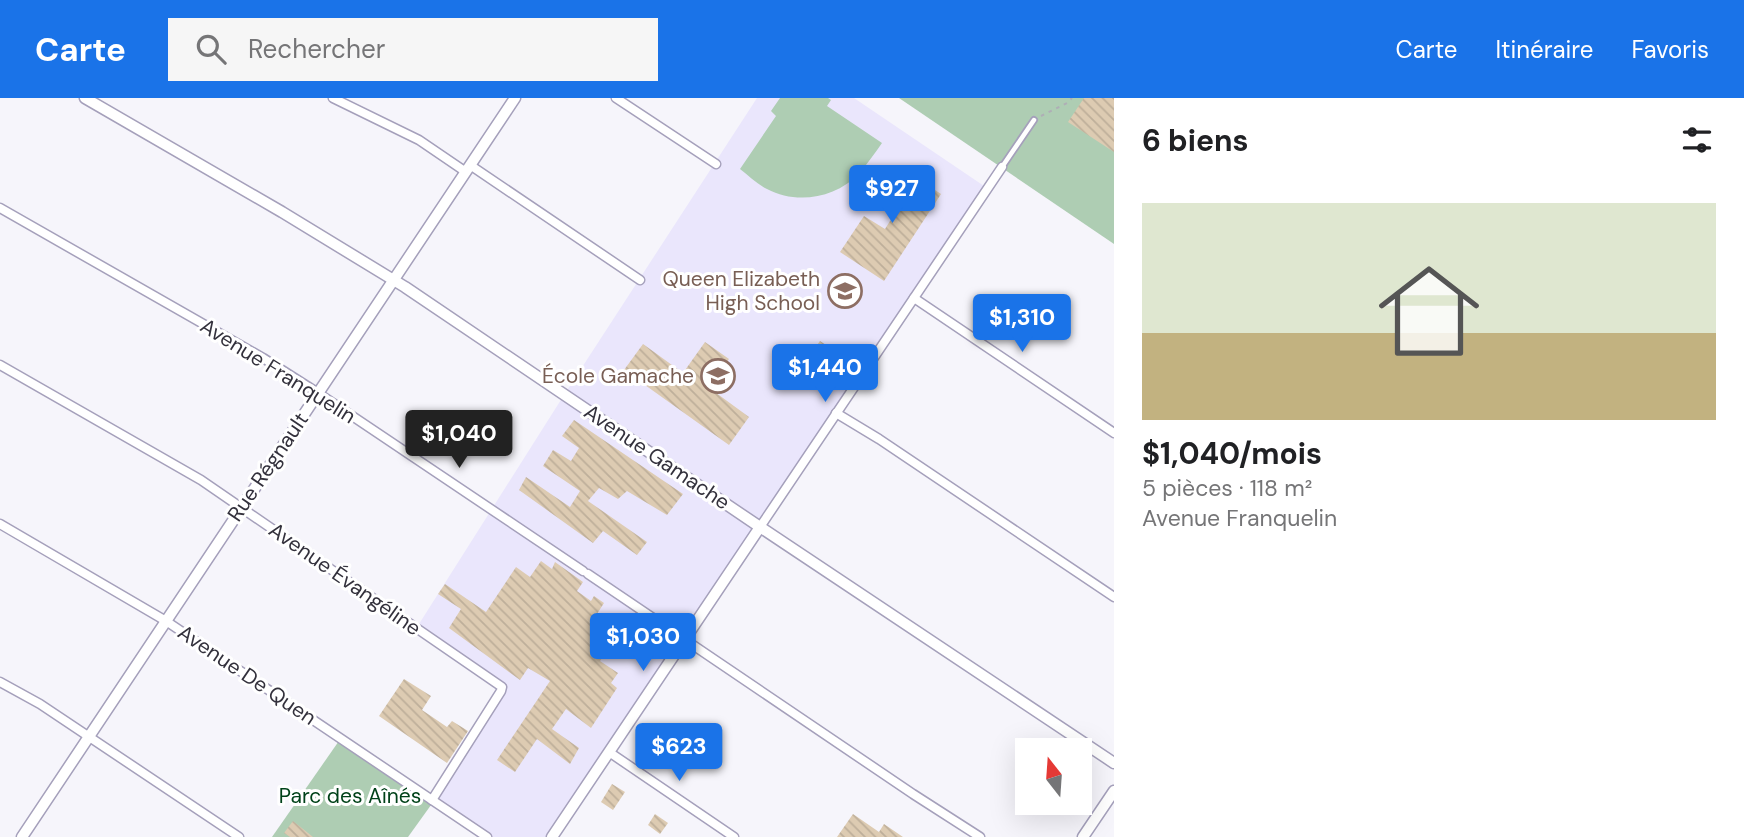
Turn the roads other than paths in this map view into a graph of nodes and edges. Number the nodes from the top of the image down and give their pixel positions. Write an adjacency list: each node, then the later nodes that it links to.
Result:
1 (85, 98): 10 (street, Avenue Gamache)
2 (333, 98): 8 (street)
3 (515, 98): 8 (street, Rue Régnault)
4 (616, 98): 6 (street)
5 (1034, 120): 7 (lane)
6 (716, 164)
7 (1002, 167): 12 (street)
8 (468, 169): 10 (street, Rue Régnault); 11 (street)
9 (0, 208): 14 (street, Avenue Franquelin)
10 (393, 280): 14 (street, Rue Régnault); 19 (street, Avenue Gamache)
11 (640, 280)
12 (914, 298): 15 (street); 16 (street)
13 (0, 365): 17 (street, Avenue Évangéline)
14 (318, 393): 17 (street, Rue Régnault); 22 (street, Avenue Franquelin)
15 (836, 413): 19 (street); 20 (street)
16 (1114, 433)
17 (242, 508): 21 (street, Rue Régnault); 28 (street, Avenue Évangéline)
18 (0, 524): 21 (street, Avenue De Quen)
19 (760, 527): 22 (street); 26 (street, Avenue Gamache)
20 (1114, 597)
21 (166, 621): 24 (street, Rue Régnault); 28 (street, Avenue De Quen)
22 (685, 639): 25 (street); 34 (street, Avenue Franquelin)
23 (0, 682): 24 (street)
24 (89, 737): 29 (street, Rue Régnault); 30 (street)
25 (609, 752): 32 (street); 33 (street)
26 (1114, 763)
27 (1114, 791): 35 (street)
28 (432, 800): 31 (street, Avenue De Quen)
29 (22, 837)
30 (239, 837)
31 (487, 837)
32 (552, 837)
33 (734, 837)
34 (980, 837)
35 (1083, 837)

